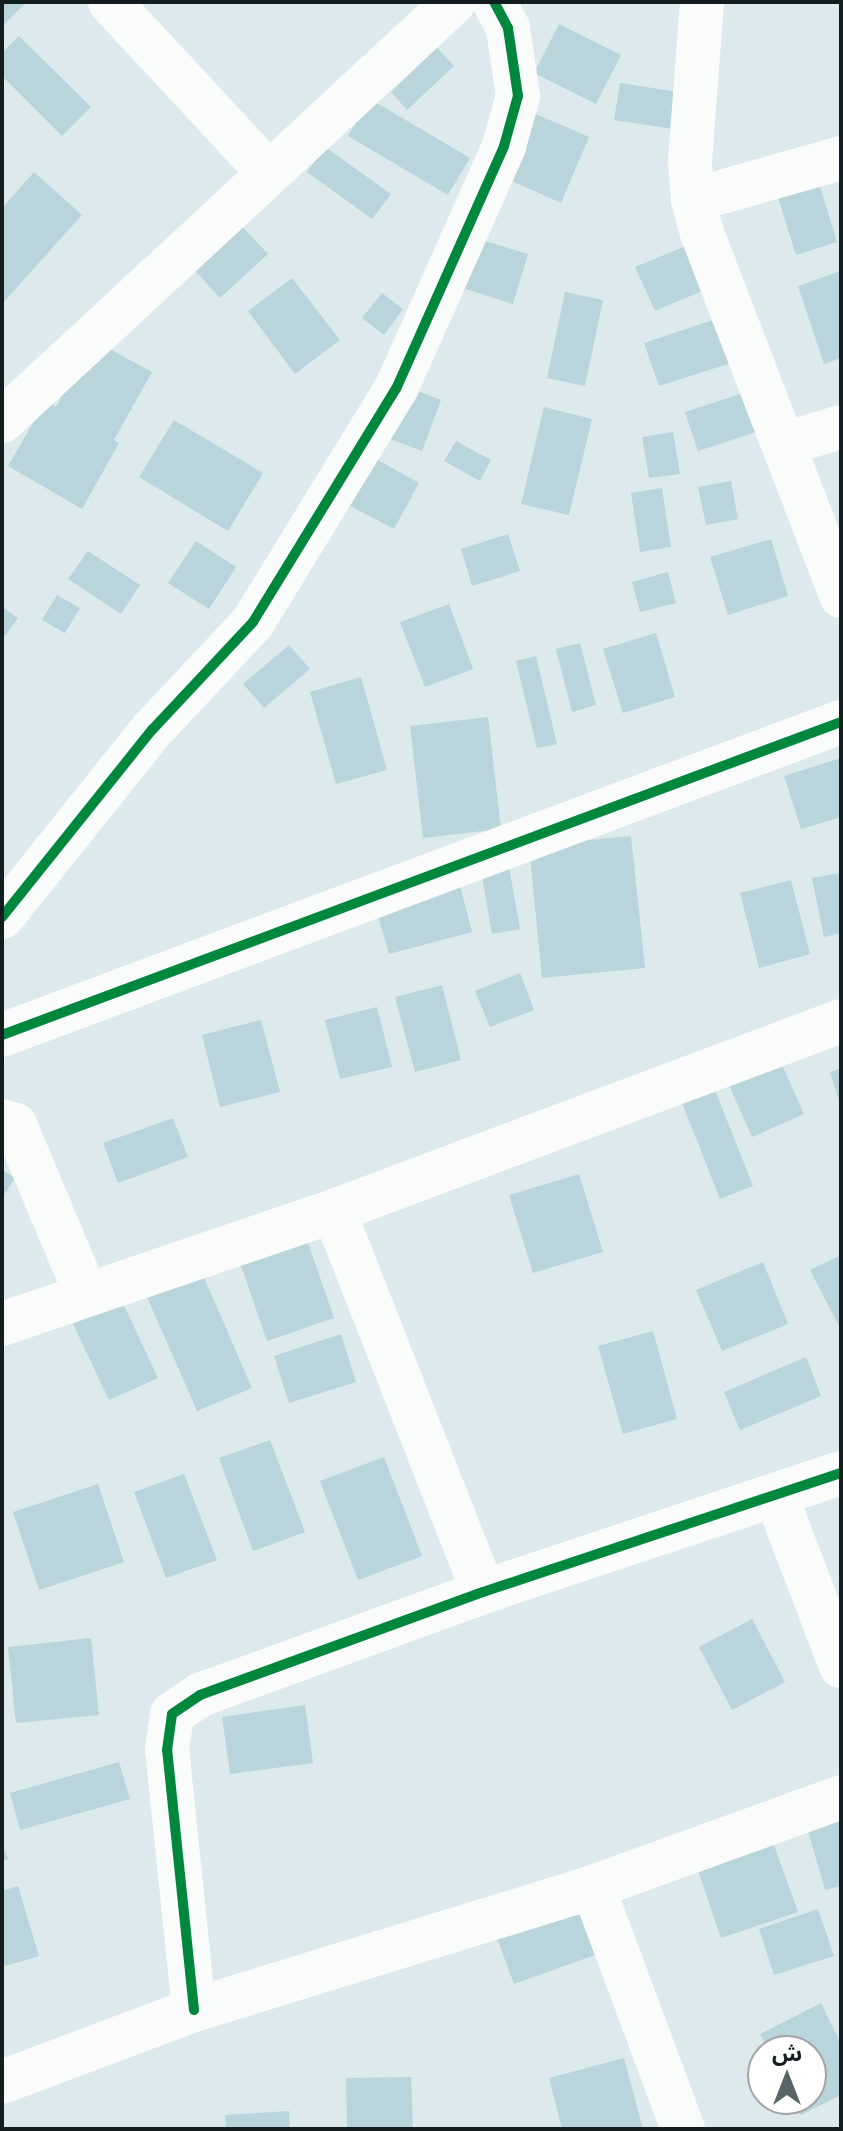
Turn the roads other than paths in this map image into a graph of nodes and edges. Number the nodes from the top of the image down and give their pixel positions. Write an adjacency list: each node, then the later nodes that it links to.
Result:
1 (110, 2): 6 (street)
2 (454, 2): 6 (street)
3 (494, 2): 13 (street)
4 (702, 2): 7 (street)
5 (841, 158): 7 (street)
6 (269, 173): 8 (street)
7 (693, 200): 10 (street)
8 (2, 421)
9 (841, 427): 10 (street)
10 (784, 444): 11 (street)
11 (841, 596)
12 (841, 722): 15 (street)
13 (2, 917)
14 (841, 1021): 17 (street)
15 (2, 1035)
16 (6, 1112): 18 (street)
17 (334, 1211): 18 (street); 22 (street)
18 (86, 1294): 19 (street)
19 (2, 1324)
20 (841, 1473): 21 (street)
21 (776, 1496): 22 (street); 23 (street)
22 (483, 1592): 26 (street)
23 (841, 1666)
24 (841, 1797): 25 (street)
25 (593, 1887): 26 (street); 28 (street)
26 (194, 2010): 27 (street)
27 (2, 2082)
28 (683, 2129)

